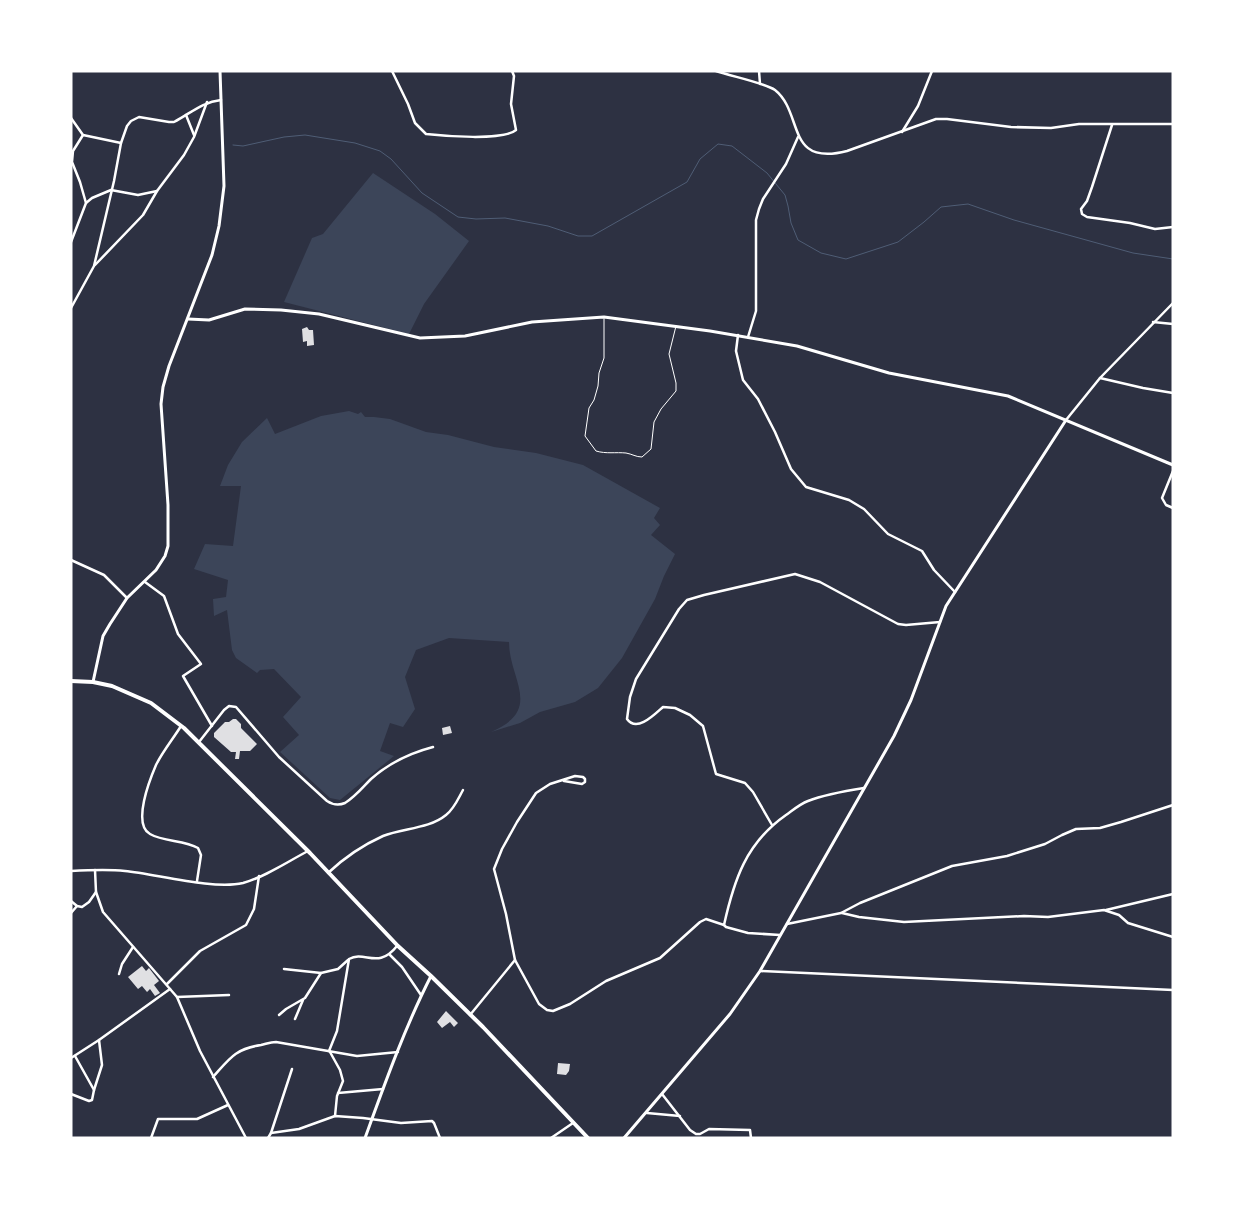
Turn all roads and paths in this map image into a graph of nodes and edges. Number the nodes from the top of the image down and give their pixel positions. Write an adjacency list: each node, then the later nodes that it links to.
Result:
1 (220, 71): 8 (street)
2 (392, 71): 3 (street)
3 (512, 71)
4 (716, 71): 7 (street)
5 (759, 71): 7 (street)
6 (932, 71): 14 (street)
7 (760, 84): 17 (street)
8 (222, 100): 9 (street); 30 (street)
9 (207, 102): 10 (street); 16 (street)
10 (186, 114): 16 (street); 18 (street)
11 (71, 118): 15 (street)
12 (1112, 124): 13 (street); 14 (street); 22 (street)
13 (1173, 124)
14 (902, 132): 17 (street)
15 (83, 135): 18 (street); 21 (street)
16 (194, 137): 20 (street)
17 (798, 137): 35 (street)
18 (121, 142): 19 (street)
19 (111, 190): 20 (street); 21 (street); 24 (street)
20 (157, 191): 24 (street)
21 (86, 203): 23 (street)
22 (1173, 227)
23 (71, 242)
24 (94, 266): 26 (street)
25 (71, 294): 26 (street)
26 (78, 294): 28 (street)
27 (1173, 302): 31 (street)
28 (71, 308)
29 (604, 317): 30 (street); 33 (street); 33 (lane)
30 (188, 319): 43 (street)
31 (1153, 322): 32 (street); 36 (street)
32 (1173, 324)
33 (676, 326): 34 (street)
34 (738, 335): 35 (street); 44 (street)
35 (748, 337): 38 (street)
36 (1100, 378): 37 (street); 38 (street)
37 (1173, 393)
38 (1066, 420): 39 (street); 44 (street)
39 (1173, 465)
40 (1173, 471): 41 (street)
41 (1173, 508)
42 (72, 561): 45 (street)
43 (145, 582): 45 (street); 50 (street)
44 (955, 592): 46 (street)
45 (128, 598): 48 (street)
46 (940, 622): 54 (street); 57 (street)
47 (71, 681): 48 (main road)
48 (93, 682): 49 (main road)
49 (181, 726): 51 (main road); 63 (street)
50 (212, 726): 51 (street); 52 (street)
51 (199, 742): 58 (main road)
52 (433, 747)
53 (564, 781): 53 (street); 78 (street)
54 (866, 788): 57 (street); 70 (street)
55 (463, 790): 61 (street)
56 (1173, 804): 69 (street)
57 (772, 825): 71 (street)
58 (308, 851): 61 (main road); 62 (street)
59 (95, 870): 60 (street); 63 (street); 64 (street)
60 (71, 871)
61 (328, 873): 74 (main road)
62 (259, 876): 63 (street); 84 (street)
63 (198, 882)
64 (96, 892): 66 (street); 75 (street)
65 (1173, 894): 67 (street)
66 (74, 904): 68 (street)
67 (1104, 910): 69 (street); 73 (street)
68 (71, 913)
69 (842, 913): 70 (street)
70 (787, 924): 72 (street)
71 (724, 925): 72 (street); 78 (street)
72 (781, 935): 80 (street)
73 (1173, 937)
74 (398, 946): 76 (street); 83 (main road)
75 (133, 947): 82 (street); 84 (street)
76 (390, 955): 77 (street); 88 (street)
77 (349, 959): 81 (street); 95 (street)
78 (514, 960): 92 (street)
79 (284, 969): 81 (street)
80 (760, 971): 86 (street); 105 (street)
81 (321, 973): 90 (street)
82 (119, 974)
83 (431, 976): 88 (street); 92 (main road)
84 (167, 984): 85 (street)
85 (170, 988): 89 (street); 94 (street)
86 (1173, 990)
87 (229, 995): 89 (street)
88 (421, 995): 96 (street)
89 (177, 997): 100 (street)
90 (303, 1000): 91 (street); 93 (street)
91 (279, 1015)
92 (470, 1015): 111 (main road)
93 (295, 1019)
94 (99, 1040): 97 (street); 102 (street)
95 (329, 1051): 96 (street); 100 (street); 103 (street)
96 (398, 1052): 101 (street)
97 (75, 1056): 98 (street); 102 (street)
98 (71, 1058)
99 (292, 1068): 112 (street)
100 (213, 1077): 106 (street)
101 (384, 1088): 103 (street); 110 (street)
102 (94, 1090): 104 (street)
103 (338, 1093): 108 (street)
104 (71, 1094)
105 (662, 1094): 107 (street); 109 (street)
106 (228, 1105): 113 (street); 114 (street)
107 (647, 1113): 109 (street); 120 (street)
108 (335, 1116): 110 (street); 112 (street)
109 (681, 1116): 121 (street)
110 (372, 1119): 116 (street); 117 (street)
111 (573, 1123): 118 (street); 119 (main road)
112 (271, 1133): 115 (street)
113 (151, 1138)
114 (246, 1138)
115 (268, 1138)
116 (365, 1138)
117 (440, 1138)
118 (551, 1138)
119 (588, 1138)
120 (624, 1138)
121 (751, 1138)

